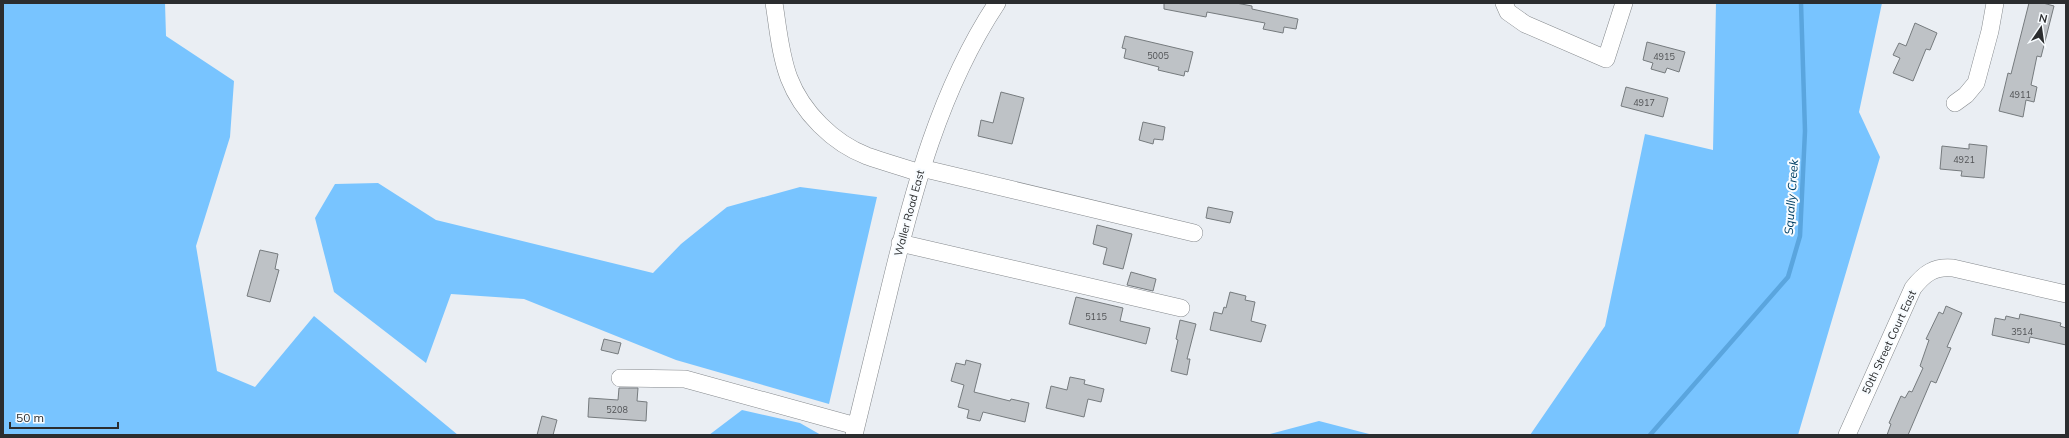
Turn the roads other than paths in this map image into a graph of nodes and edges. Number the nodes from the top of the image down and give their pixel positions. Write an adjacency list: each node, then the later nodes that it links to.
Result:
1 (774, 3): 7 (street)
2 (997, 3): 7 (street, Waller Road East)
3 (1504, 3): 4 (street)
4 (1624, 3)
5 (1995, 3): 6 (street)
6 (1955, 103)
7 (920, 170): 8 (street); 9 (street, Waller Road East)
8 (1194, 233)
9 (900, 243): 11 (street); 13 (street, Waller Road East)
10 (2066, 294): 14 (street, 50th Street Court East)
11 (1181, 308)
12 (620, 378): 13 (street)
13 (856, 431)
14 (1847, 435)

